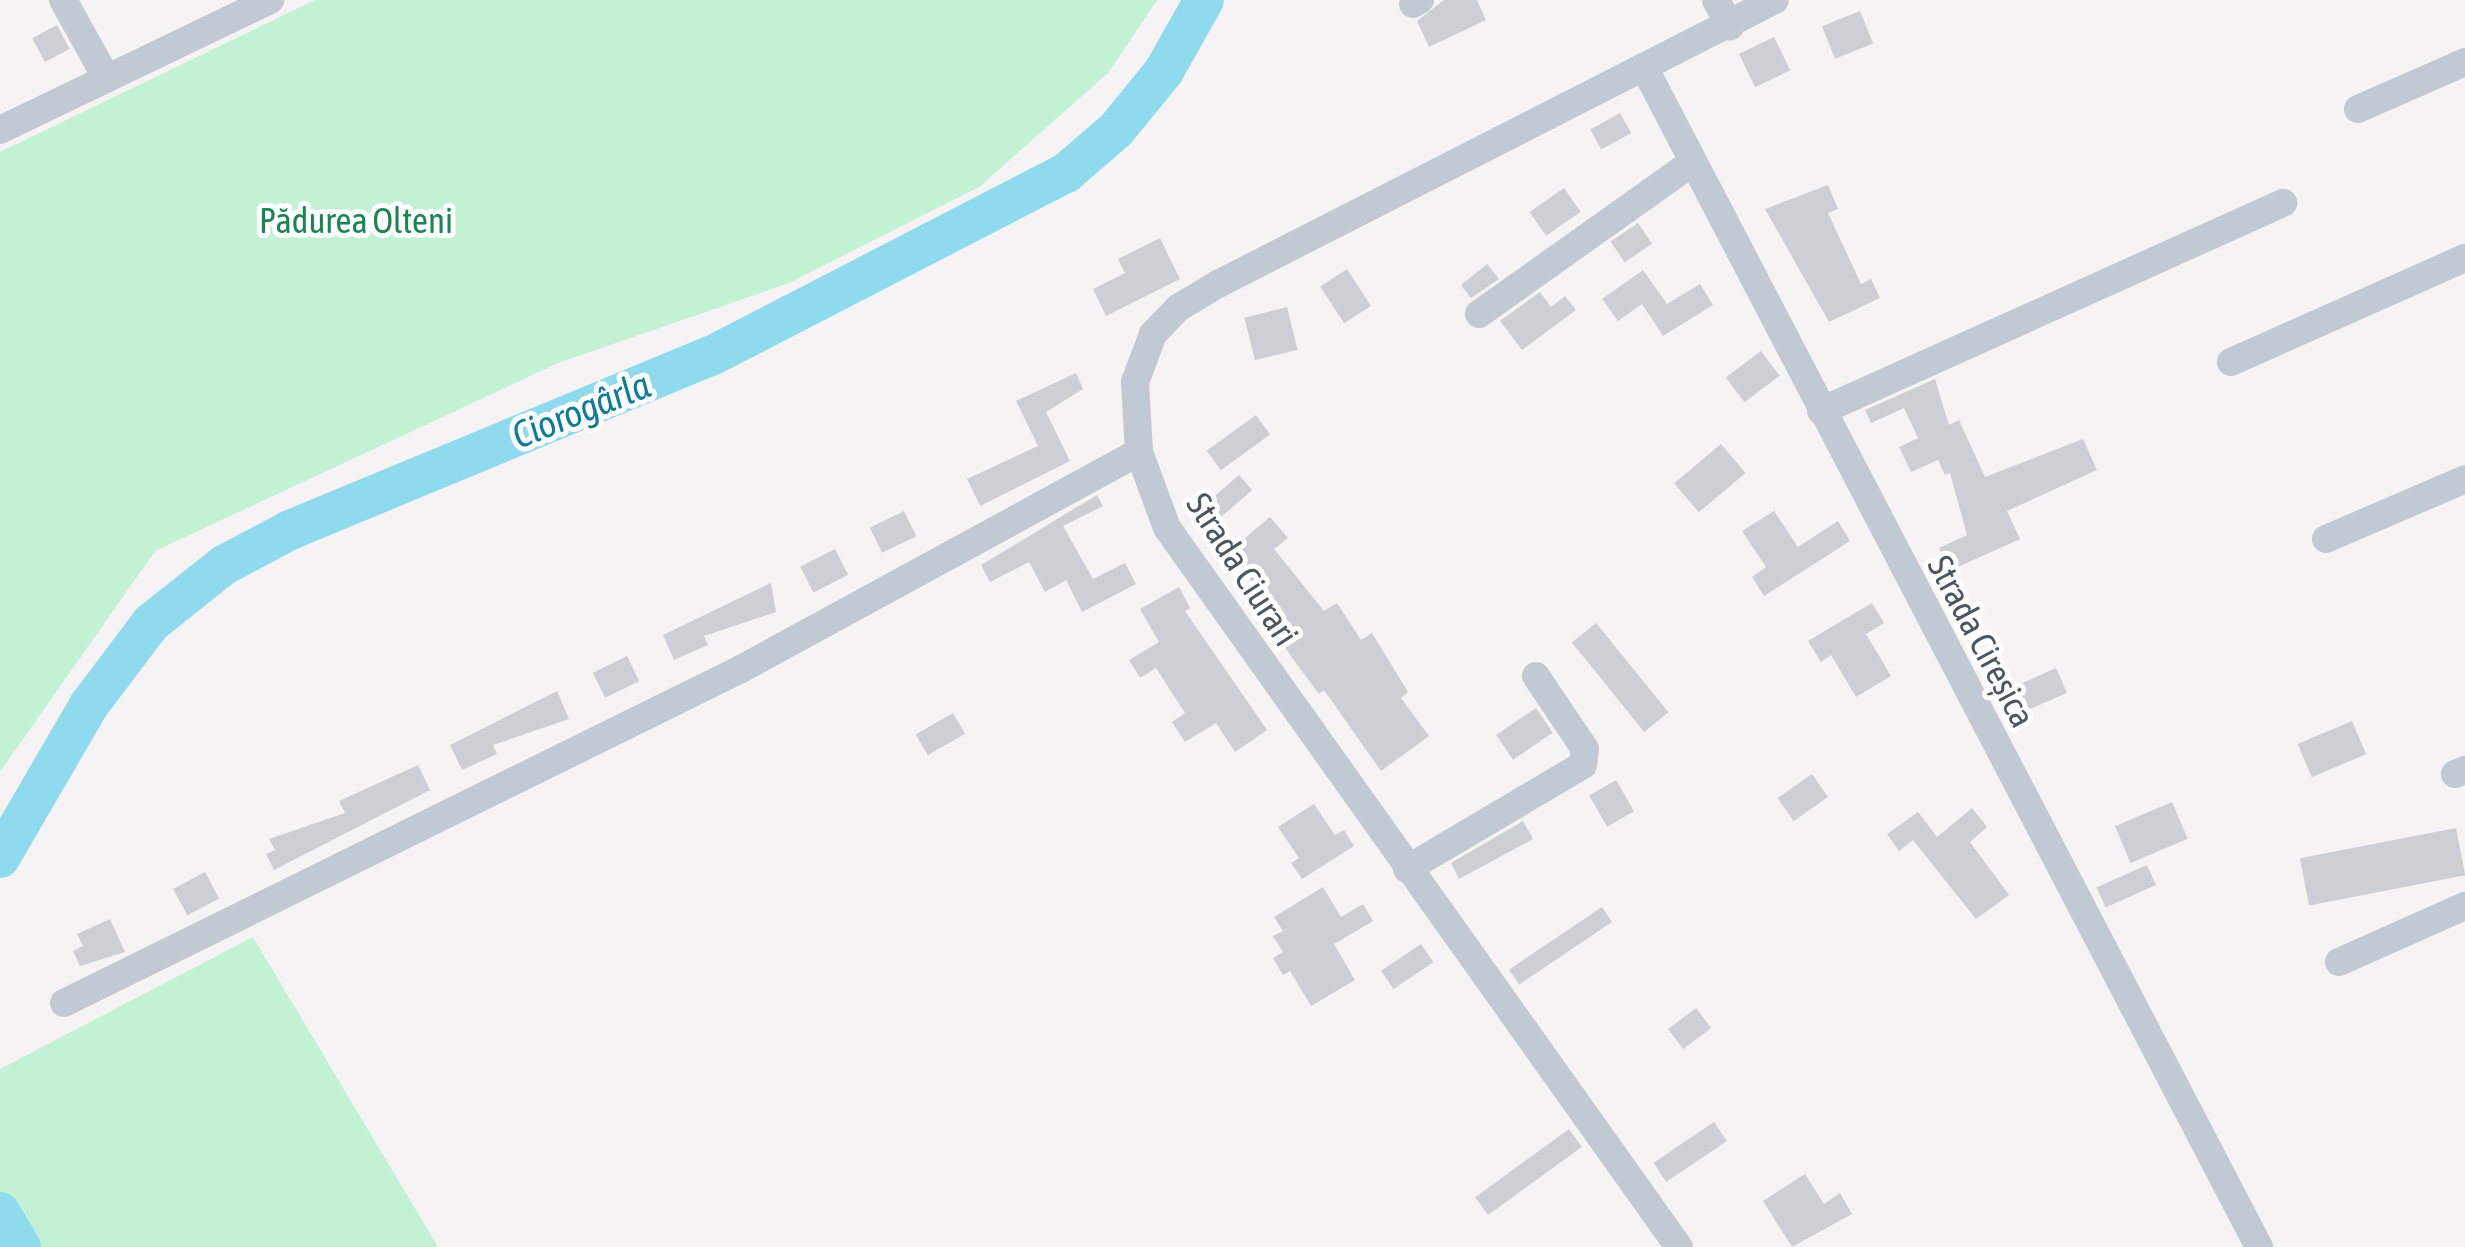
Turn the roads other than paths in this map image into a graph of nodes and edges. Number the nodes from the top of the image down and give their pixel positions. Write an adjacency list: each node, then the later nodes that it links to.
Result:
1 (63, 0): 8 (street)
2 (270, 0): 8 (street)
3 (1716, 0): 5 (street)
4 (1775, 0): 5 (street, Strada Ciurari)
5 (1730, 26): 7 (street, Strada Ciurari)
6 (2465, 62): 9 (street)
7 (1644, 67): 11 (street, Strada Cireșica); 17 (street, Strada Ciurari)
8 (107, 79): 10 (street)
9 (2358, 109)
10 (0, 130)
11 (1693, 162): 14 (street); 16 (street, Strada Cireșica)
12 (2284, 203): 16 (street)
13 (2465, 258): 15 (street)
14 (1478, 314)
15 (2231, 362)
16 (1821, 412): 26 (street, Strada Cireșica)
17 (1139, 452): 21 (street, Strada Ciurari); 24 (street)
18 (2465, 479): 19 (street)
19 (2326, 539)
20 (1536, 676): 21 (street)
21 (1407, 870): 25 (street, Strada Ciurari)
22 (2465, 906): 23 (street)
23 (2339, 962)
24 (64, 1002)
25 (1679, 1247)
26 (2258, 1247)

